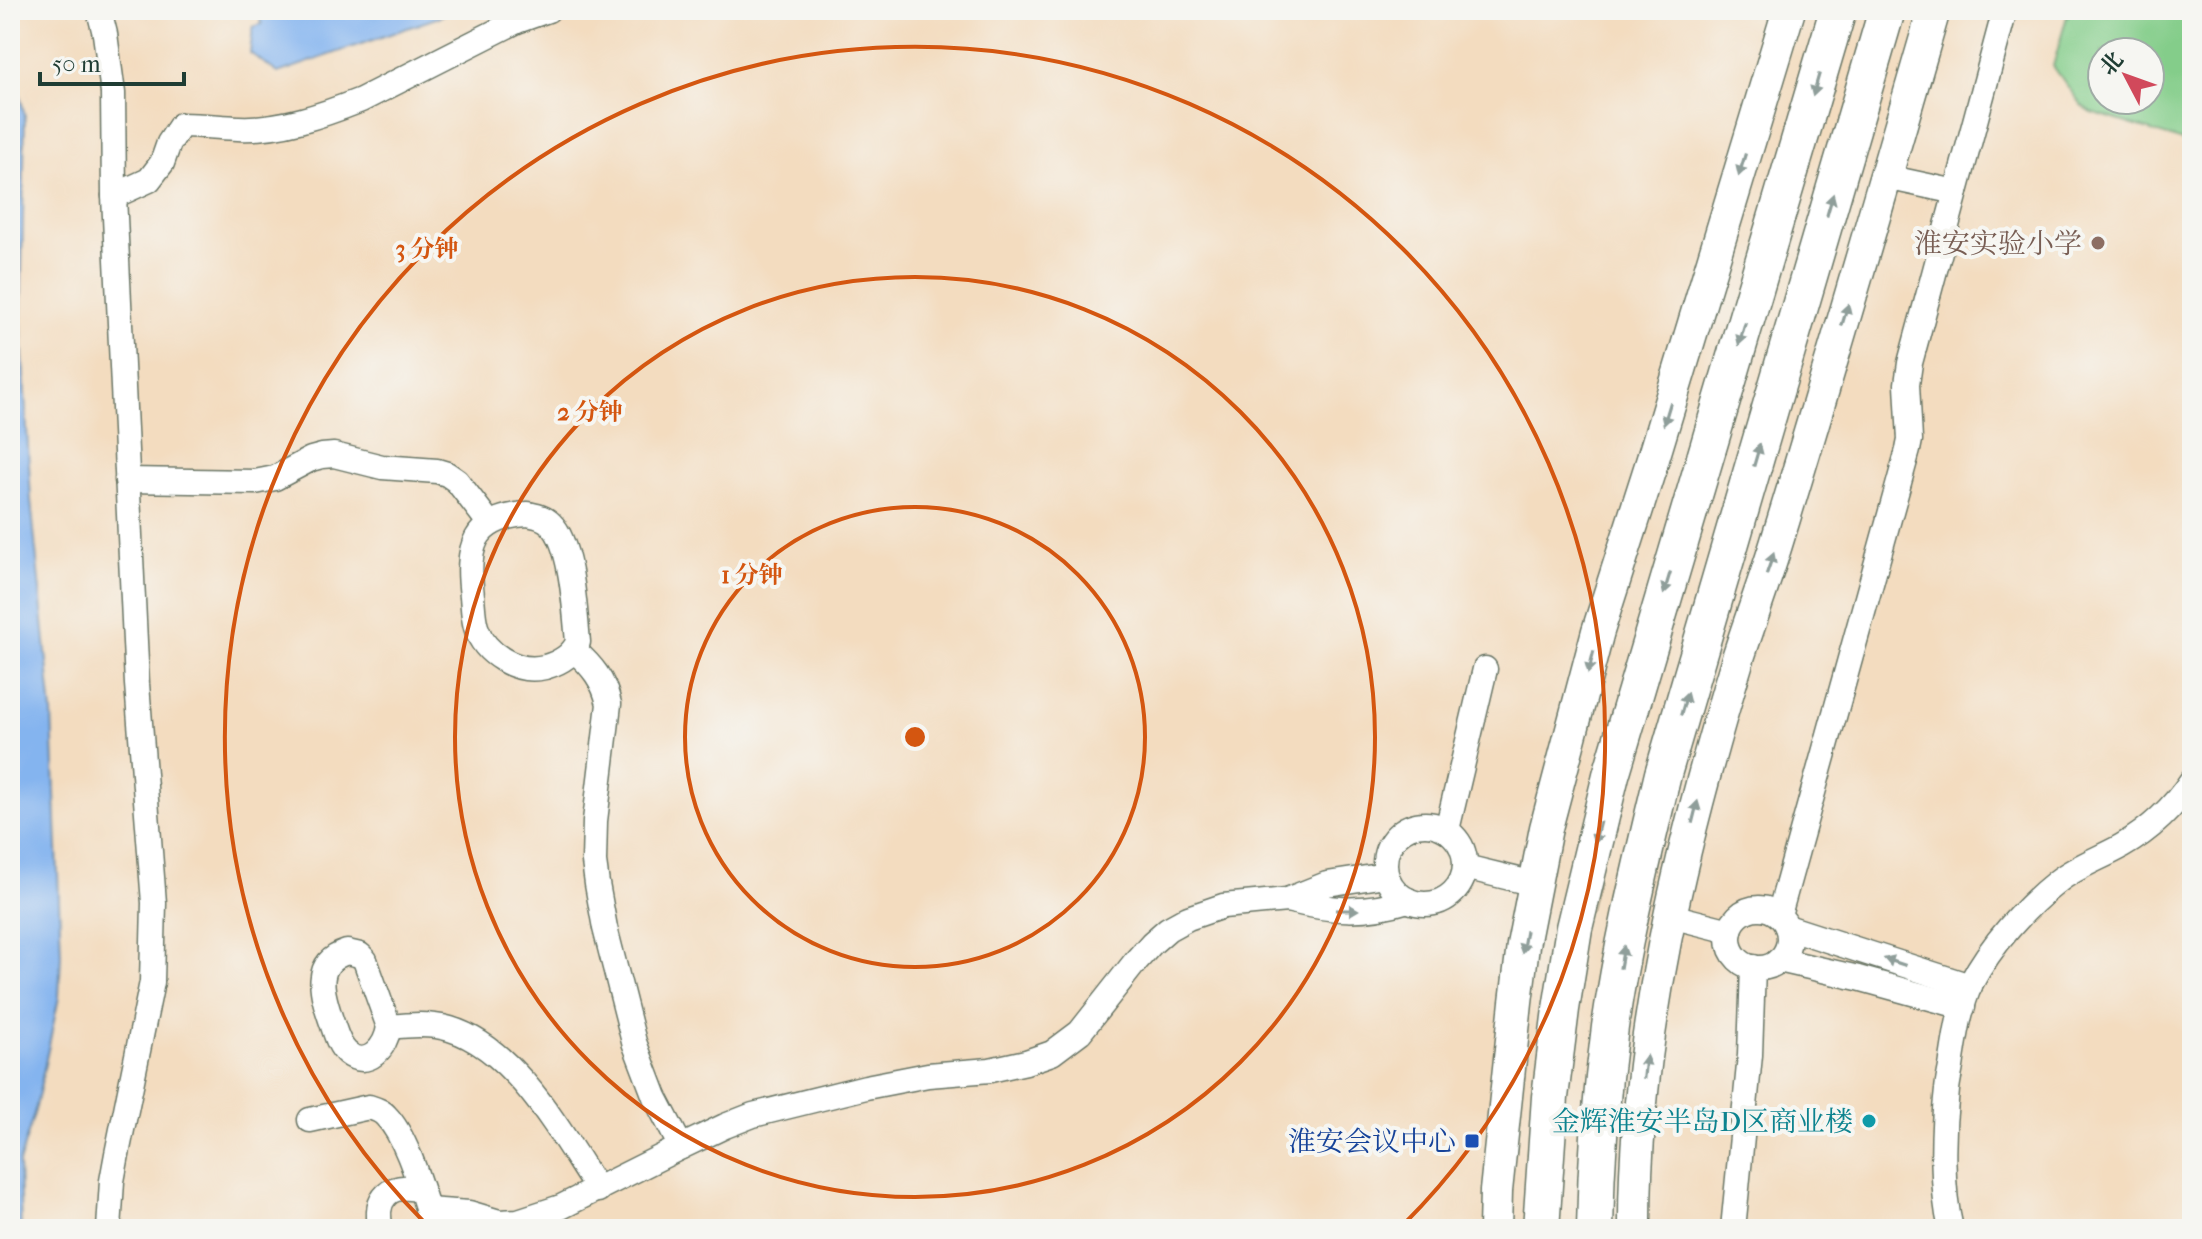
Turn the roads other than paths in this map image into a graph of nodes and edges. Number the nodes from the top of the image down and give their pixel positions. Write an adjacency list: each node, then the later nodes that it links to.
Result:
1 (99, 10): 10 (street)
2 (548, 10): 10 (street)
3 (1789, 10): 19 (main road, one-way to 19)
4 (1838, 10): 37 (highway, one-way to 37)
5 (1887, 10): 38 (highway, one-way to 5)
6 (1934, 10): 8 (main road)
7 (2005, 10): 9 (street)
8 (1886, 177): 9 (street); 23 (main road, one-way to 8)
9 (1956, 192): 24 (street)
10 (114, 196): 11 (street)
11 (127, 480): 12 (street); 34 (street)
12 (490, 524): 13 (street); 13 (street)
13 (574, 650): 31 (street)
14 (1485, 669): 16 (street)
15 (2192, 780): 28 (street)
16 (1447, 830): 17 (street); 18 (street)
17 (1465, 867): 19 (street); 22 (street)
18 (1386, 875): 21 (street); 22 (street)
19 (1535, 884): 20 (main road); 36 (main road, one-way to 36)
20 (1572, 891)
21 (1287, 900): 22 (street, one-way to 22); 31 (street)
22 (1408, 900)
23 (1660, 913): 25 (street); 39 (main road, one-way to 23)
24 (1783, 921): 25 (street); 26 (street); 28 (street, one-way to 24)
25 (1730, 931): 27 (street)
26 (1779, 960): 27 (street); 28 (street)
27 (1753, 967): 40 (street)
28 (1966, 997): 41 (street)
29 (389, 1027): 32 (street)
30 (310, 1120): 33 (street)
31 (681, 1147): 32 (street)
32 (598, 1190): 33 (street)
33 (427, 1210): 35 (street)
34 (109, 1229)
35 (381, 1229)
36 (1495, 1229)
37 (1541, 1229)
38 (1595, 1229)
39 (1635, 1229)
40 (1733, 1229)
41 (1951, 1229)

